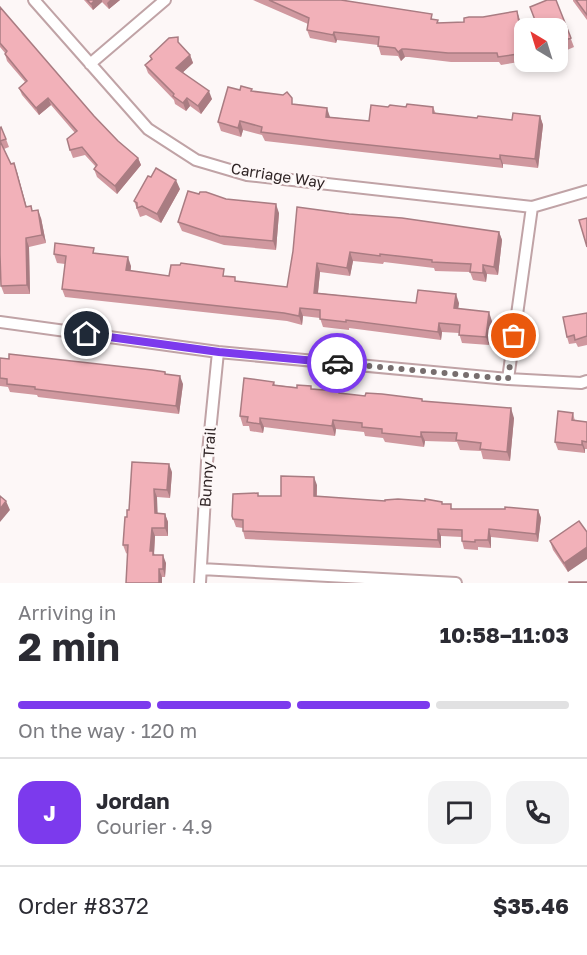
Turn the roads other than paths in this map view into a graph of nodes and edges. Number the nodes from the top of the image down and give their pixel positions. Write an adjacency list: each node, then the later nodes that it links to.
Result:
1 (34, 0): 3 (street, Carriage Way)
2 (165, 0): 3 (street)
3 (90, 64): 5 (street, Carriage Way)
4 (587, 191): 5 (street, Carriage Way)
5 (532, 207): 8 (street)
6 (0, 322): 7 (street)
7 (219, 352): 8 (street); 10 (street, Bunny Trail)
8 (508, 379): 9 (street)
9 (587, 381)
10 (201, 569): 11 (street, Bunny Trail); 12 (street)
11 (201, 583)
12 (456, 583)

